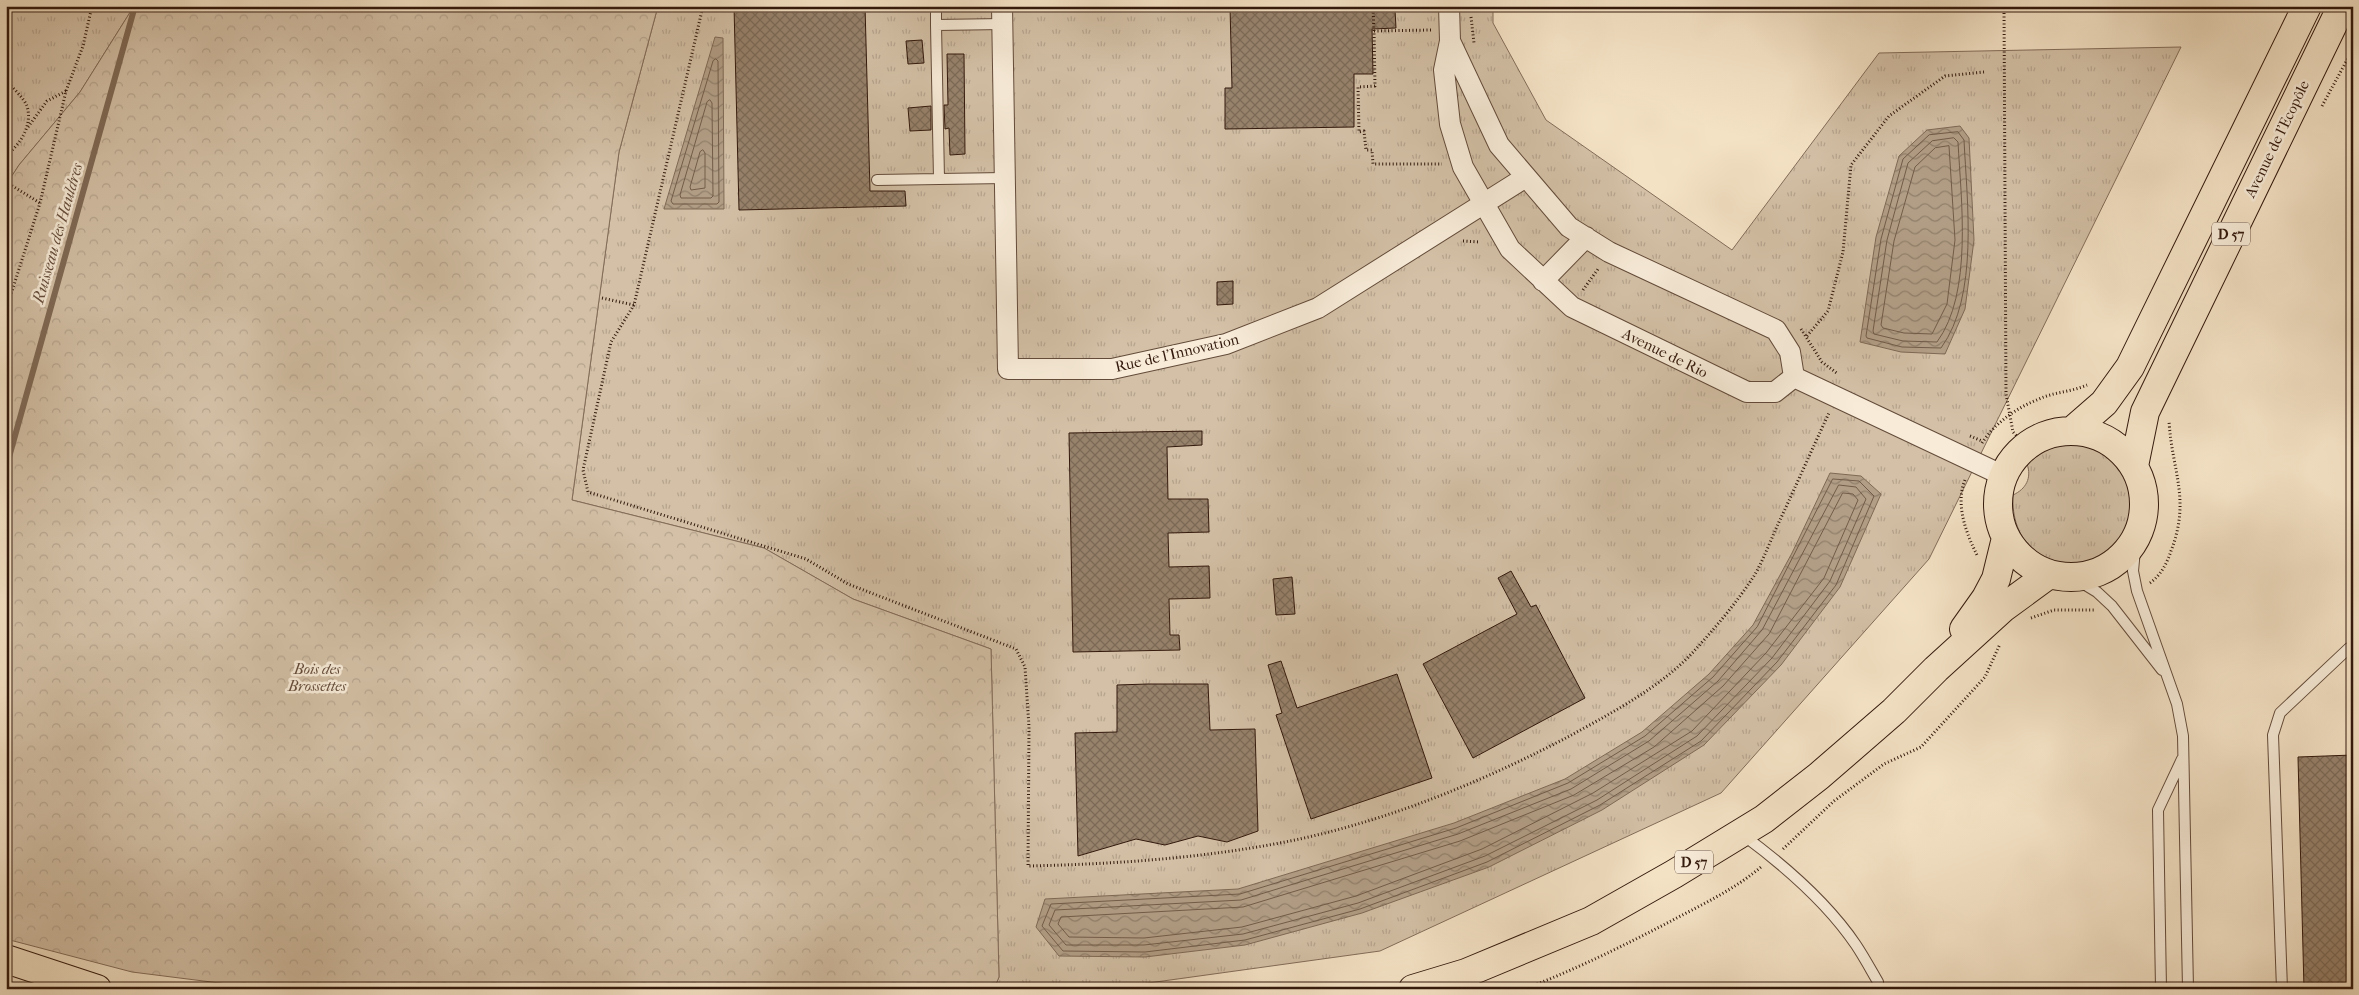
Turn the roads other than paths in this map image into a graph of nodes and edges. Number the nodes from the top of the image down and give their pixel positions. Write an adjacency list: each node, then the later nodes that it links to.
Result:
1 (936, 6): 6 (lane)
2 (1449, 6): 7 (street, Avenue de Rio)
3 (2307, 6): 16 (main road, Avenue de l'Ecopôle / D 57)
4 (2342, 6): 17 (main road, Avenue de l'Ecopôle / D 57)
5 (1002, 15): 6 (lane); 9 (street, Rue de l'Innovation)
6 (936, 25): 10 (lane)
7 (1450, 41): 8 (street, Avenue de Rio); 12 (street, Avenue de Rio)
8 (1526, 177): 12 (street); 13 (street, Avenue de Rio)
9 (1005, 178): 10 (lane); 12 (street, Rue de l'Innovation)
10 (939, 179): 11 (lane)
11 (877, 180)
12 (1484, 203): 14 (street, Avenue de Rio)
13 (1586, 238): 14 (street); 15 (street, Avenue de Rio)
14 (1543, 281): 15 (street, Avenue de Rio)
15 (1794, 377): 18 (street)
16 (2073, 430): 17 (main road); 18 (main road)
17 (2134, 466): 20 (main road)
18 (2004, 476): 19 (main road)
19 (2006, 538): 21 (main road); 23 (main road, D 57)
20 (2136, 540): 21 (main road); 24 (lane)
21 (2061, 577): 23 (main road, D 57); 24 (lane)
22 (2353, 646): 33 (lane)
23 (1936, 669): 26 (main road, D 57)
24 (2167, 677): 25 (lane)
25 (2183, 756): 31 (lane); 32 (lane)
26 (1741, 833): 28 (lane); 30 (main road, D 57)
27 (6, 959): 29 (main road)
28 (1878, 982)
29 (97, 989)
30 (1413, 989)
31 (2161, 989)
32 (2188, 989)
33 (2282, 989)

